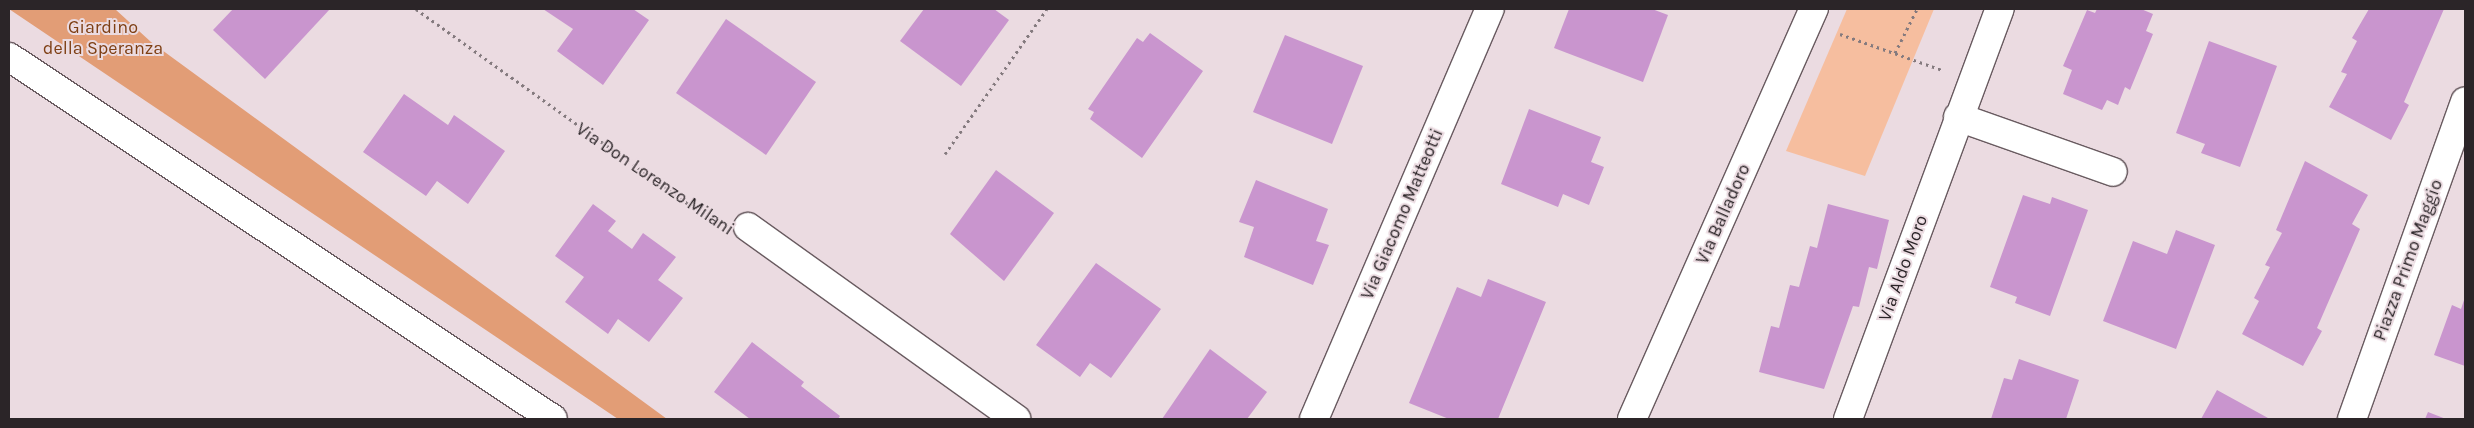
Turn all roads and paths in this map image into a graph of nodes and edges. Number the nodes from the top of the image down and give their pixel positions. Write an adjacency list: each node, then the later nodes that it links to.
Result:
1 (416, 9): 14 (path, Via Don Lorenzo Milani)
2 (1047, 9): 12 (path)
3 (1490, 9): 17 (street, Via Giacomo Matteotti)
4 (1917, 9): 7 (path)
5 (2000, 9): 9 (street, Via Aldo Moro)
6 (1811, 17): 7 (path); 18 (street, Via Balladoro)
7 (1895, 53): 9 (path)
8 (9, 57): 15 (street)
9 (1972, 81): 11 (street, Via Aldo Moro)
10 (2465, 102): 20 (street, Piazza Primo Maggio)
11 (1958, 116): 13 (street); 19 (street, Via Aldo Moro)
12 (945, 154)
13 (2113, 172)
14 (748, 227): 16 (street, Via Don Lorenzo Milani)
15 (553, 419)
16 (1016, 419)
17 (1314, 419)
18 (1632, 419)
19 (1848, 419)
20 (2352, 419)

